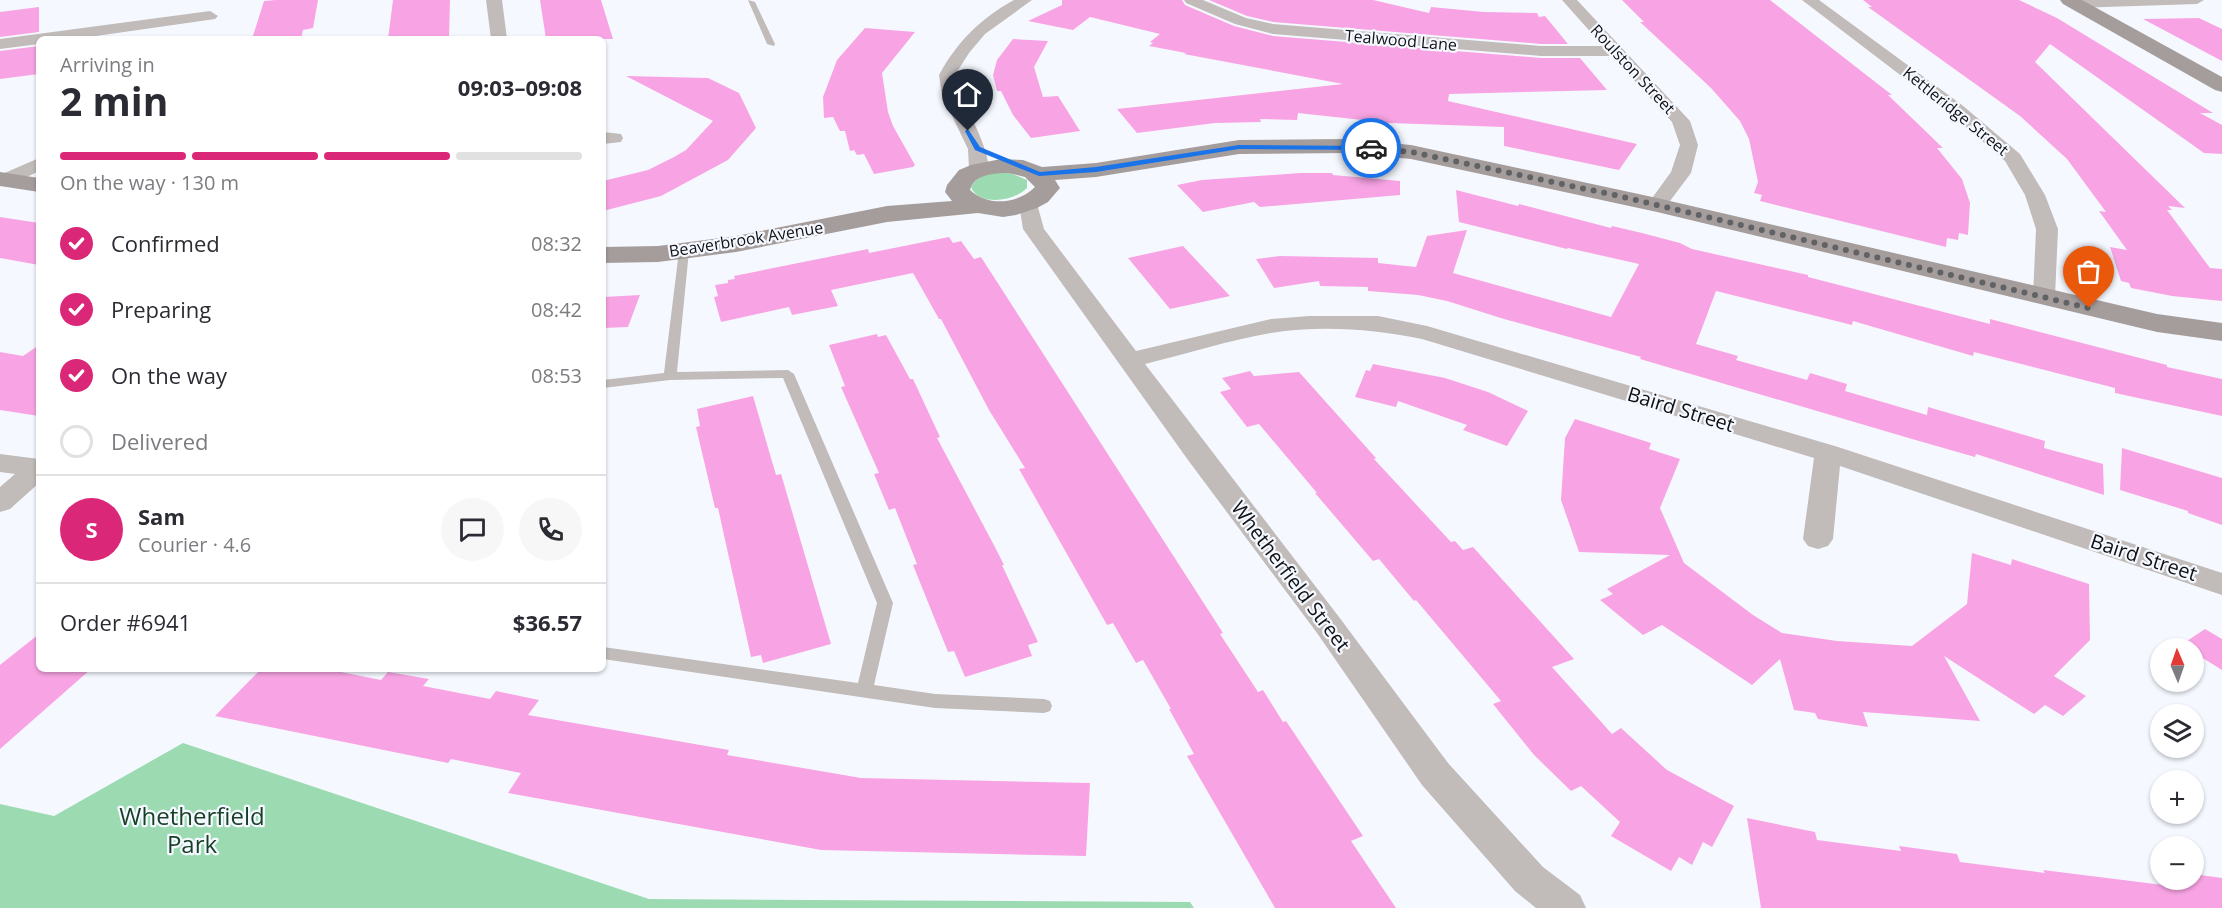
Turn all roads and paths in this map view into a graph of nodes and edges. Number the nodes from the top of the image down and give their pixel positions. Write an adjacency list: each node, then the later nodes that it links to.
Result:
1 (217, 0): 10 (street)
2 (494, 0): 13 (street)
3 (1025, 0): 20 (street)
4 (1191, 0): 17 (street, Tealwood Lane)
5 (1569, 0): 17 (street, Roulston Street)
6 (1809, 0): 30 (street, Kettleridge Street)
7 (2197, 0): 9 (street)
8 (752, 1): 16 (lane)
9 (2072, 1): 18 (street)
10 (210, 16): 11 (street); 12 (street)
11 (203, 32)
12 (61, 36)
13 (499, 36)
14 (36, 39): 15 (street)
15 (0, 44)
16 (771, 44)
17 (1617, 51): 24 (street, Roulston Street)
18 (2222, 86)
19 (36, 165): 22 (street)
20 (971, 167): 21 (street, Beaverbrook Avenue); 25 (street); 26 (street, Beaverbrook Avenue)
21 (1035, 176): 24 (street); 27 (street)
22 (3, 180): 23 (street)
23 (36, 185)
24 (1657, 205): 30 (street)
25 (985, 207): 26 (street, Beaverbrook Avenue); 27 (street, Beaverbrook Avenue)
26 (887, 214): 28 (street, Beaverbrook Avenue)
27 (1031, 216): 32 (street, Whetherfield Street)
28 (684, 251): 29 (street, Beaverbrook Avenue); 33 (lane)
29 (606, 255)
30 (2044, 297): 31 (street)
31 (2222, 332)
32 (1129, 360): 35 (street, Baird Street); 45 (street, Whetherfield Street)
33 (670, 376): 34 (lane); 43 (lane)
34 (606, 384)
35 (1828, 453): 40 (street); 41 (street, Baird Street)
36 (0, 463): 37 (street)
37 (36, 469)
38 (36, 471): 39 (street)
39 (0, 502)
40 (1818, 539)
41 (2222, 584)
42 (606, 653): 43 (lane)
43 (864, 690): 44 (lane)
44 (1044, 706)
45 (1566, 908)

